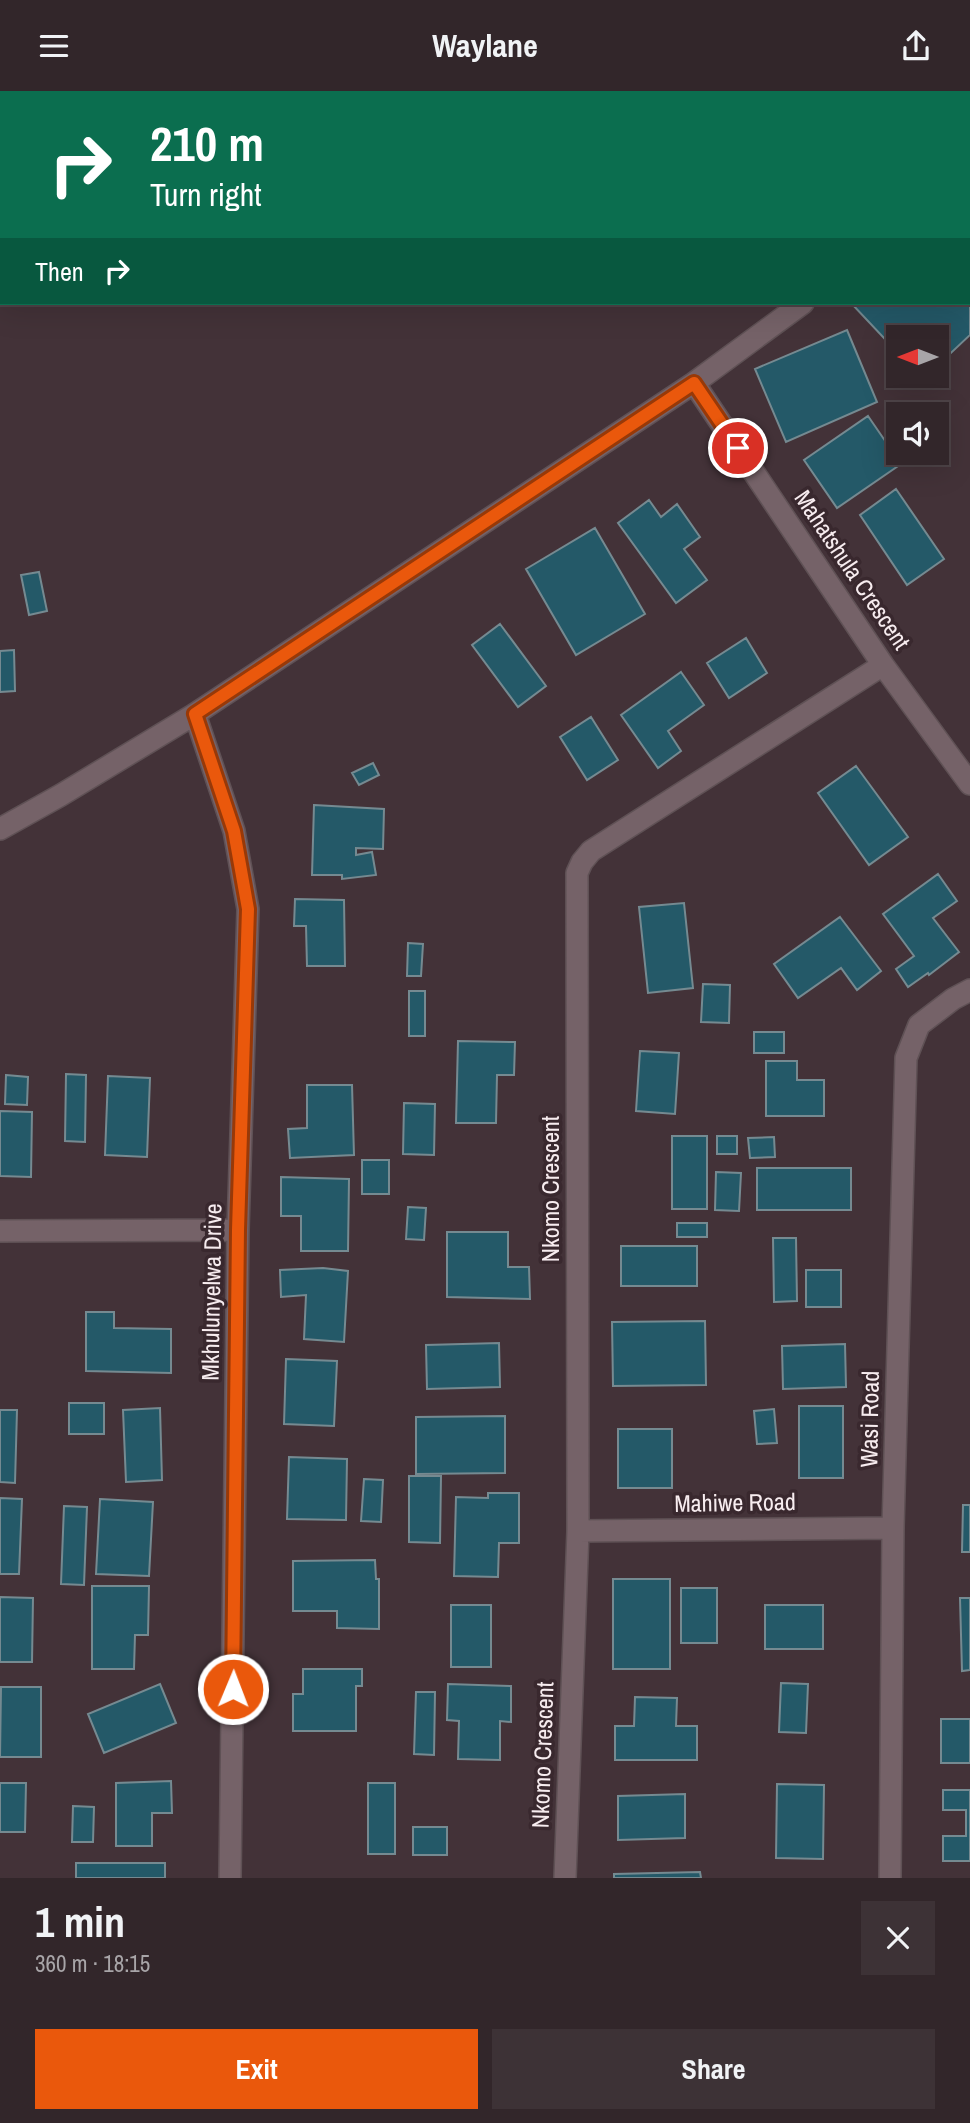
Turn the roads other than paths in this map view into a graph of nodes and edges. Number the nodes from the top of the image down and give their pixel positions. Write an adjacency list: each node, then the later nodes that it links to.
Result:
1 (800, 305): 2 (street)
2 (694, 383): 3 (street, Mahatshula Crescent); 4 (street)
3 (883, 665): 5 (street, Mahatshula Crescent); 11 (street, Nkomo Crescent)
4 (195, 714): 6 (street); 8 (street, Mkhulunyelwa Drive)
5 (970, 785)
6 (0, 829)
7 (970, 991): 10 (street, Wasi Road)
8 (238, 1230): 9 (street); 12 (street, Mkhulunyelwa Drive)
9 (0, 1231)
10 (893, 1528): 11 (street, Mahiwe Road); 14 (street, Wasi Road)
11 (578, 1531): 13 (street, Nkomo Crescent)
12 (230, 1878)
13 (565, 1878)
14 (890, 1878)

